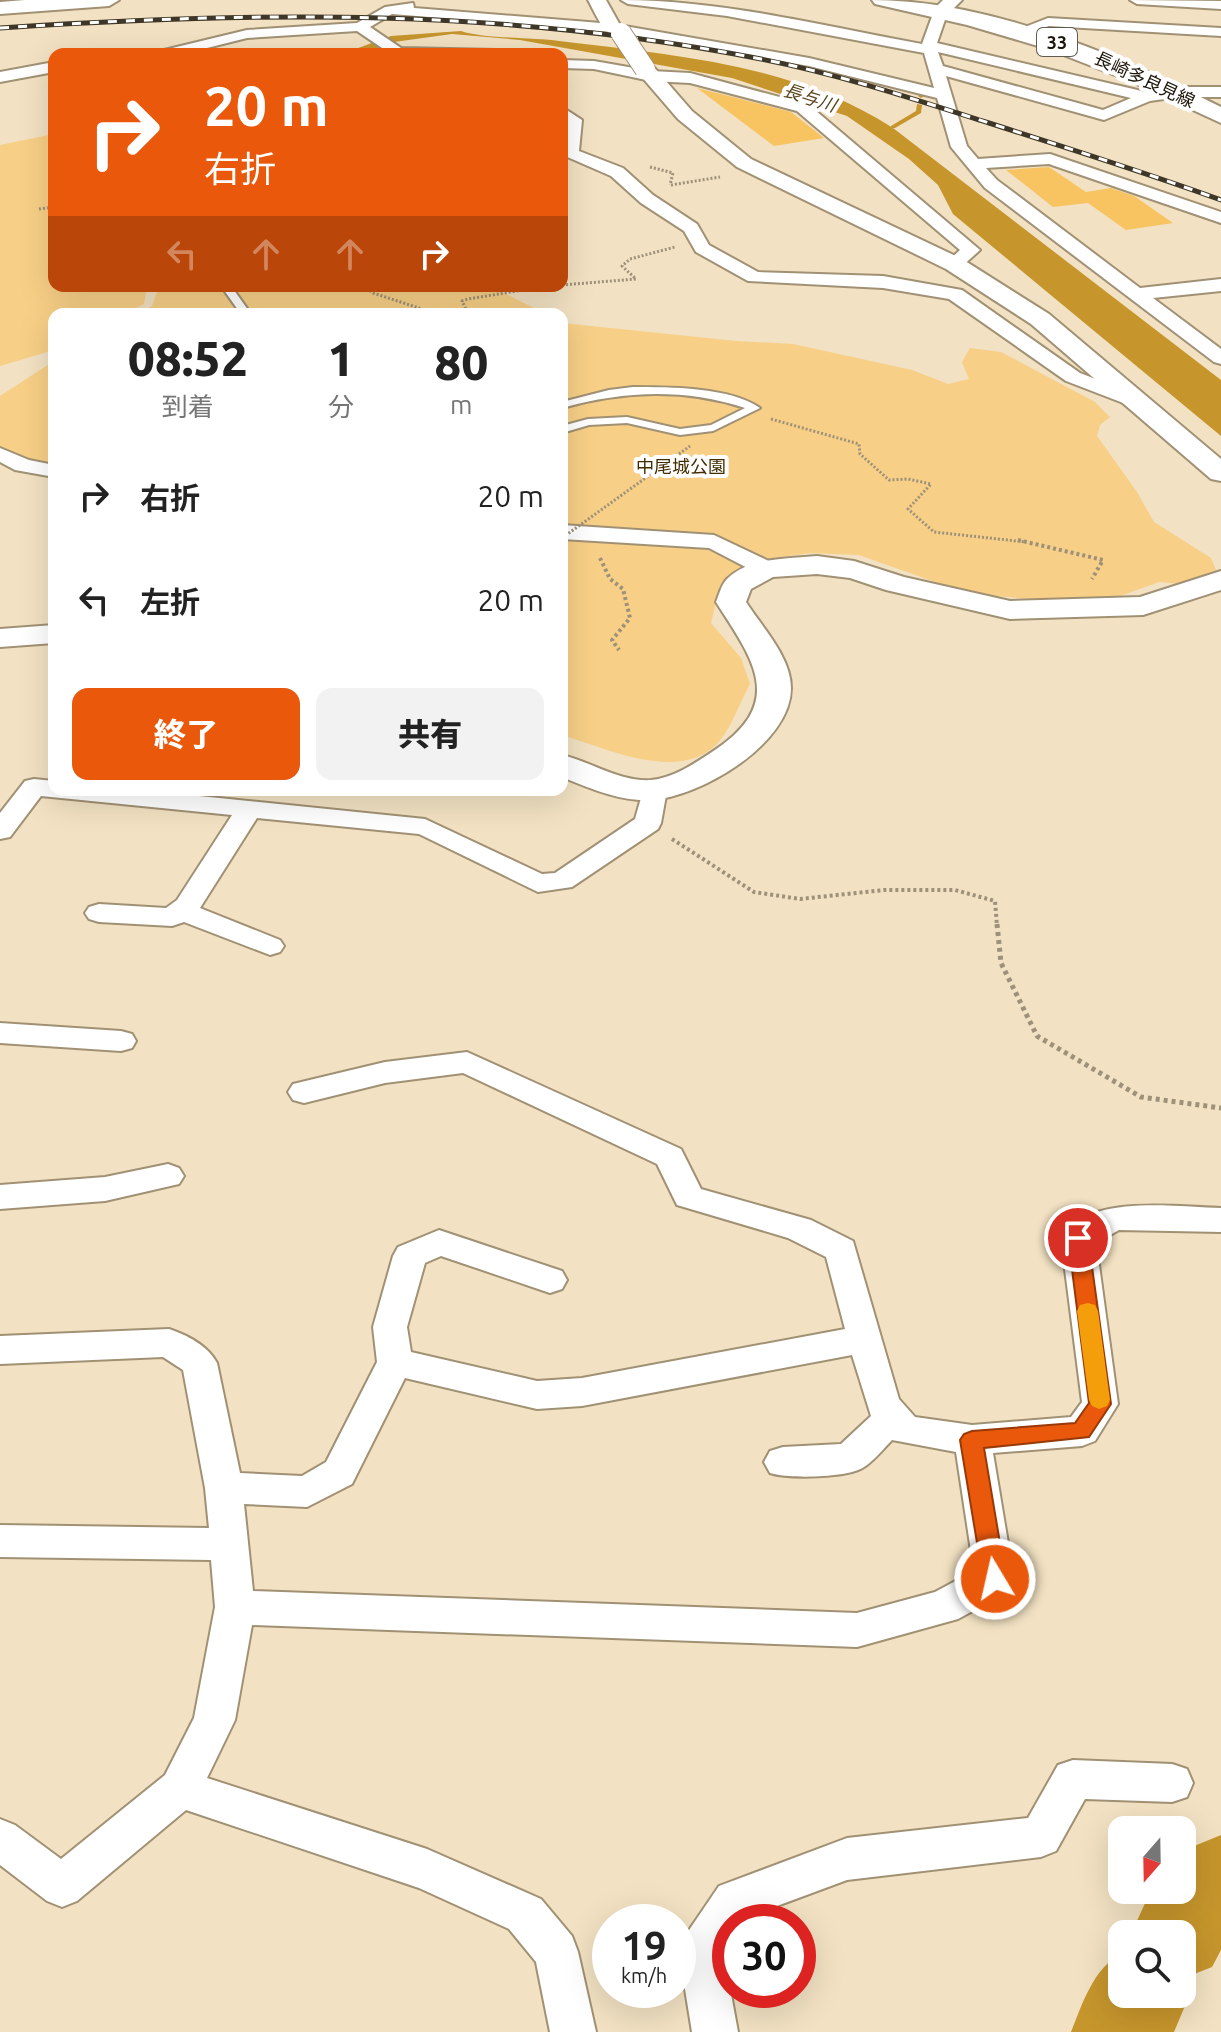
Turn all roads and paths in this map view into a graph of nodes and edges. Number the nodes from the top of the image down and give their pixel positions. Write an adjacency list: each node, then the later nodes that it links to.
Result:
1 (109, 0): 7 (main road)
2 (434, 0): 11 (street)
3 (597, 0): 13 (street)
4 (628, 0): 18 (street)
5 (882, 0): 9 (main road, 長崎多良見線 / 33)
6 (1137, 0): 8 (street)
7 (46, 2): 10 (main road)
8 (1221, 5)
9 (947, 6): 14 (main road, 長崎多良見線 / 33); 18 (street)
10 (0, 8)
11 (390, 10): 12 (street); 13 (street)
12 (360, 27): 16 (street); 17 (street)
13 (617, 30): 22 (street, bridge); 26 (street)
14 (1022, 31): 15 (street); 24 (main road, 長崎多良見線 / 33)
15 (1221, 32)
16 (190, 48)
17 (392, 48)
18 (929, 48): 21 (street); 27 (street)
19 (568, 64): 22 (street)
20 (48, 68): 23 (street)
21 (934, 68): 26 (street); 27 (street)
22 (648, 73): 31 (street); 37 (street)
23 (0, 77)
24 (1177, 92): 25 (street); 27 (street); 29 (main road, 長崎多良見線 / 33)
25 (1221, 92)
26 (943, 95): 30 (street)
27 (1146, 97)
28 (568, 116): 36 (street)
29 (1221, 116)
30 (974, 164): 35 (street); 42 (street)
31 (760, 170): 32 (path); 37 (street)
32 (674, 198)
33 (48, 208): 34 (path)
34 (39, 209)
35 (1221, 218)
36 (702, 248): 38 (path); 46 (street)
37 (954, 264): 46 (street)
38 (568, 285)
39 (1221, 285): 42 (street)
40 (372, 292): 43 (path)
41 (515, 292): 44 (path)
42 (1136, 294): 45 (street)
43 (419, 308)
44 (466, 308)
45 (1221, 358)
46 (1138, 402): 53 (street)
47 (568, 403): 48 (lane)
48 (747, 412): 49 (lane); 58 (path)
49 (568, 428)
50 (690, 446): 54 (path, bridge)
51 (0, 454): 52 (street)
52 (48, 470)
53 (1221, 473)
54 (568, 531)
55 (596, 533): 56 (street); 57 (street); 62 (path)
56 (568, 535)
57 (767, 569): 59 (street); 65 (street)
58 (1104, 580)
59 (1221, 580)
60 (48, 634): 61 (street)
61 (0, 638)
62 (619, 650)
63 (568, 768): 65 (street)
64 (48, 788): 68 (street)
65 (654, 790): 69 (street)
66 (150, 796): 67 (street)
67 (268, 804): 69 (street); 70 (street)
68 (4, 818)
69 (648, 823): 76 (path)
70 (180, 910): 71 (street); 72 (street)
71 (99, 913)
72 (270, 946)
73 (0, 1033): 74 (street)
74 (121, 1041)
75 (304, 1092): 81 (street)
76 (1221, 1108)
77 (168, 1176): 78 (street)
78 (0, 1197)
79 (1221, 1220): 85 (street)
80 (550, 1280): 83 (street)
81 (865, 1339): 83 (street); 84 (street)
82 (0, 1350): 87 (street)
83 (395, 1362): 87 (street)
84 (893, 1417): 85 (street); 86 (street)
85 (972, 1440): 90 (street)
86 (783, 1462)
87 (224, 1488): 89 (street)
88 (0, 1541): 89 (street)
89 (229, 1544): 90 (street)
90 (235, 1607): 92 (street)
91 (1172, 1783): 95 (street)
92 (180, 1789): 93 (street); 94 (street)
93 (0, 1839)
94 (573, 2032)
95 (715, 2032)

